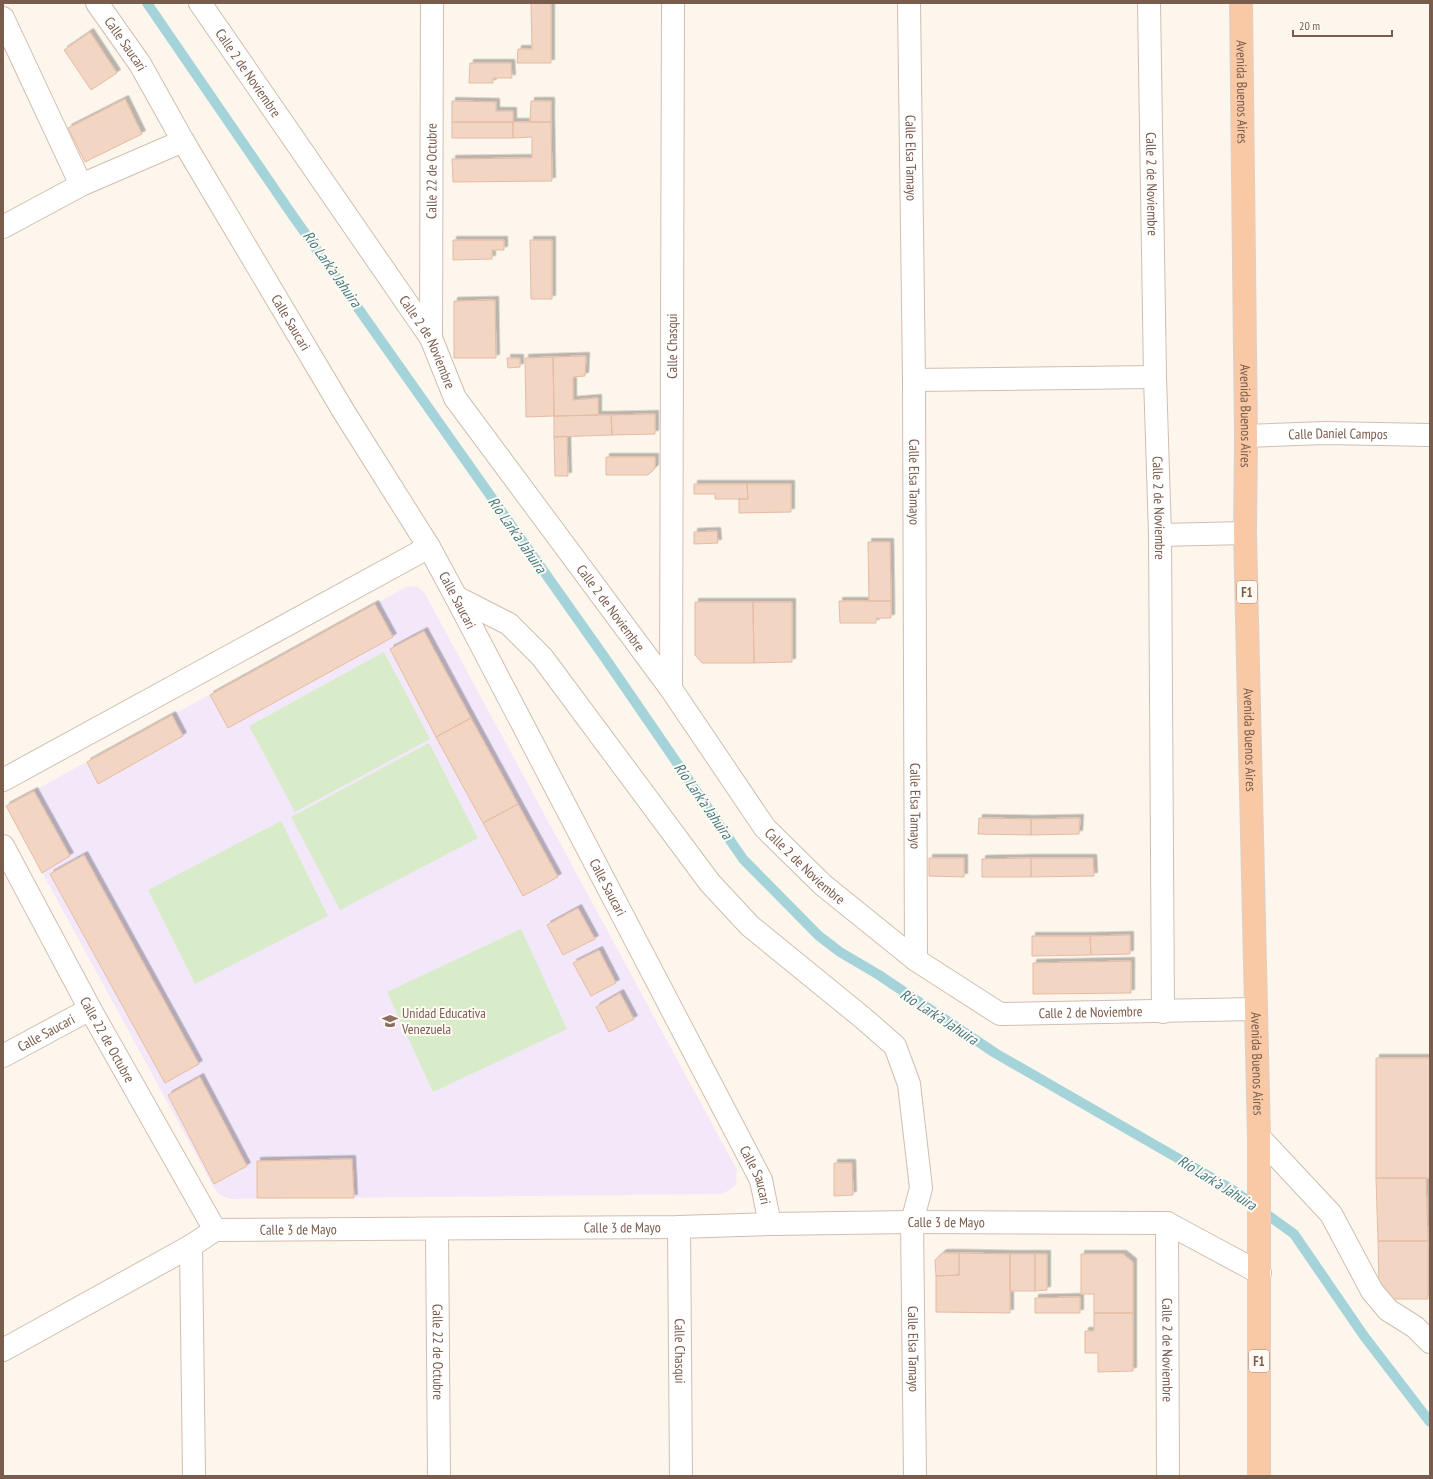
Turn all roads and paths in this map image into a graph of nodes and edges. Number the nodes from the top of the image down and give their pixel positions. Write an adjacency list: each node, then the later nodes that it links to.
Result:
1 (97, 3): 9 (street, Calle Saucari)
2 (200, 3): 12 (street, Calle 2 de Noviembre)
3 (432, 3): 12 (street, Calle 22 de Octubre)
4 (673, 3): 21 (street, Calle Chasqui)
5 (909, 3): 14 (street, Calle Elsa Tamayo)
6 (1149, 3): 13 (street, Calle 2 de Noviembre)
7 (1241, 3): 16 (highway, Avenida Buenos Aires / F1)
8 (3, 18): 10 (street)
9 (184, 141): 10 (street); 19 (street, Calle Saucari)
10 (81, 185): 11 (street)
11 (3, 227)
12 (431, 338): 21 (street, Calle 2 de Noviembre)
13 (1155, 377): 14 (street); 18 (street, Calle 2 de Noviembre)
14 (914, 380): 24 (street, Calle Elsa Tamayo)
15 (1430, 435): 16 (street, Calle Daniel Campos)
16 (1246, 436): 17 (highway, Avenida Buenos Aires / F1)
17 (1246, 533): 18 (street); 26 (highway, Avenida Buenos Aires / F1)
18 (1160, 535): 27 (street, Calle 2 de Noviembre)
19 (429, 547): 20 (street, Calle Saucari); 22 (street)
20 (456, 597): 30 (street, Calle Elsa Tamayo); 32 (street, Calle Saucari)
21 (671, 689): 24 (street, Calle 2 de Noviembre)
22 (3, 780)
23 (3, 846): 25 (street, Calle 22 de Octubre)
24 (916, 960): 27 (street, Calle 2 de Noviembre)
25 (90, 1009): 28 (street, Calle Saucari); 35 (street, Calle 22 de Octubre)
26 (1255, 1009): 27 (street, Calle 2 de Noviembre); 29 (highway, Avenida Buenos Aires / F1)
27 (1163, 1012)
28 (3, 1056)
29 (1259, 1137): 37 (highway, Avenida Buenos Aires / F1); 38 (street)
30 (912, 1222): 31 (street, Calle 3 de Mayo); 32 (street, Calle 3 de Mayo); 43 (street, Calle Elsa Tamayo)
31 (1167, 1223): 37 (street, Calle 3 de Mayo); 44 (street, Calle 2 de Noviembre)
32 (770, 1224): 33 (street, Calle 3 de Mayo)
33 (679, 1227): 34 (street, Calle 3 de Mayo); 42 (street, Calle Chasqui)
34 (437, 1229): 35 (street, Calle 3 de Mayo); 41 (street, Calle 22 de Octubre)
35 (215, 1230): 36 (street)
36 (191, 1246): 39 (street); 40 (street)
37 (1260, 1273): 45 (highway, Avenida Buenos Aires / F1)
38 (1430, 1342)
39 (3, 1350)
40 (194, 1476)
41 (439, 1476)
42 (681, 1476)
43 (915, 1476)
44 (1168, 1476)
45 (1259, 1476)

